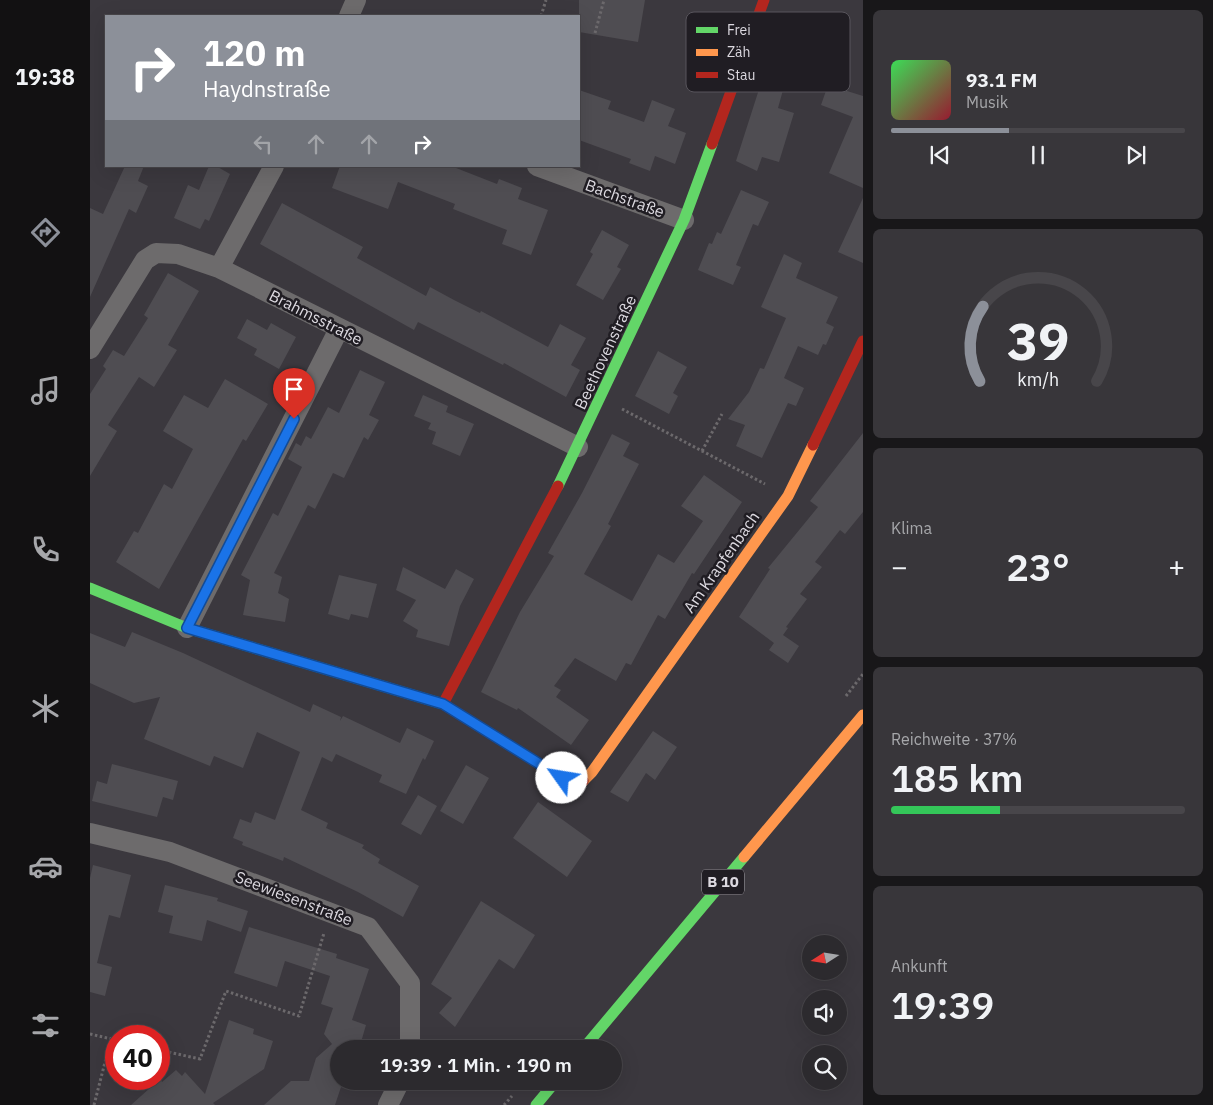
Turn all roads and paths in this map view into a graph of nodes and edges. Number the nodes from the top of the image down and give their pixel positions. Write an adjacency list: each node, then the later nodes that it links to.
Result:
1 (356, 0): 6 (street)
2 (546, 0): 7 (path)
3 (604, 0): 8 (path)
4 (764, 0): 5 (street, Beethovenstraße)
5 (760, 12)
6 (349, 15)
7 (541, 15)
8 (595, 33)
9 (731, 92): 12 (street, Beethovenstraße)
10 (273, 167): 13 (street)
11 (540, 167): 12 (street, Bachstraße)
12 (684, 220): 17 (street, Beethovenstraße)
13 (219, 268): 14 (street, Brahmsstraße); 16 (street, Brahmsstraße)
14 (339, 329): 19 (street, Brahmsstraße); 23 (street)
15 (863, 341): 21 (street, Am Krapfenbach)
16 (90, 350)
17 (601, 398): 19 (street, Beethovenstraße); 20 (path)
18 (722, 414): 20 (path)
19 (578, 447): 24 (street, Beethovenstraße)
20 (702, 451): 21 (path)
21 (788, 496): 24 (street, Am Krapfenbach)
22 (90, 588): 23 (street)
23 (187, 628): 24 (street)
24 (443, 704)
25 (863, 715): 31 (street, B 10)
26 (90, 833): 27 (street, Seewiesenstraße)
27 (330, 912): 30 (street, Seewiesenstraße); 32 (path)
28 (90, 1034): 29 (path)
29 (105, 1038)
30 (410, 1040)
31 (591, 1040)
32 (170, 1052)
33 (105, 1062): 36 (path)
34 (396, 1090): 37 (street)
35 (548, 1090): 38 (street)
36 (94, 1105)
37 (388, 1105)
38 (536, 1105)

